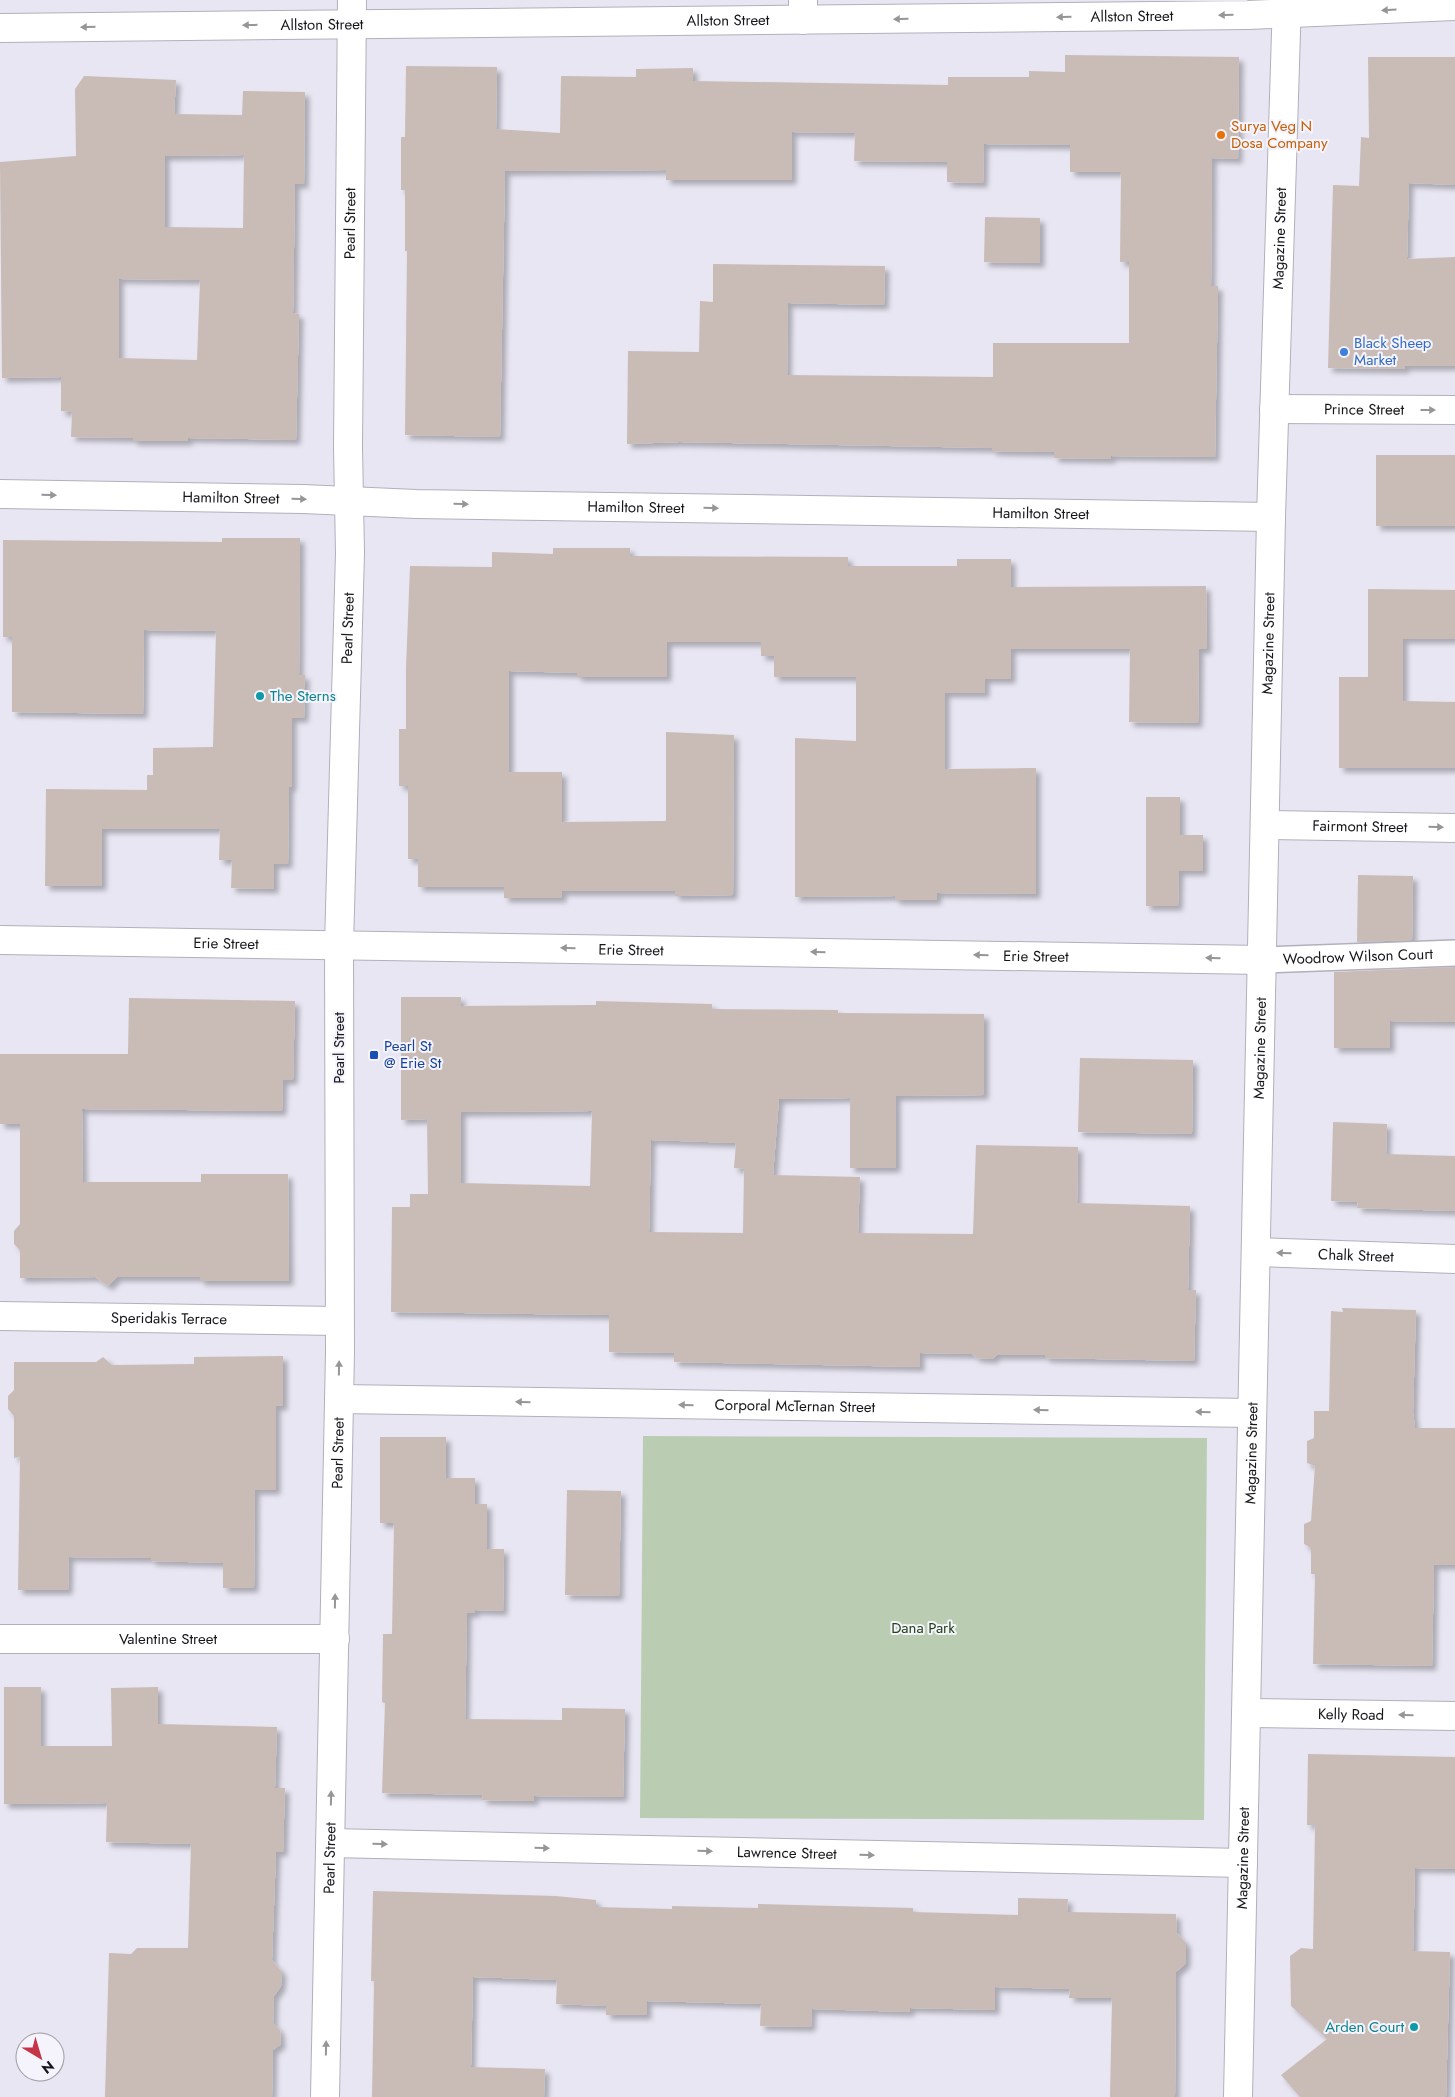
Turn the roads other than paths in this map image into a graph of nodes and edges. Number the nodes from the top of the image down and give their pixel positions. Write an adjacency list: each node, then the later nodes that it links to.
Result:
1 (1455, 6): 2 (street, Allston Street, one-way to 2)
2 (1287, 7): 3 (street, Allston Street, one-way to 3); 6 (street, Magazine Street)
3 (803, 10): 4 (street, Allston Street)
4 (352, 12): 5 (street, Allston Street, one-way to 5); 9 (street, Pearl Street)
5 (0, 28)
6 (1274, 409): 7 (street, Prince Street, one-way to 7); 10 (street, Magazine Street)
7 (1455, 410)
8 (0, 494): 9 (street, Hamilton Street, one-way to 9)
9 (350, 501): 10 (street, Hamilton Street, one-way to 10); 14 (street, Pearl Street)
10 (1271, 517): 11 (street, Magazine Street)
11 (1265, 825): 12 (street, Fairmont Street, one-way to 12); 16 (street, Magazine Street)
12 (1455, 828)
13 (0, 940): 14 (street, Erie Street)
14 (339, 945): 16 (street, Erie Street, one-way to 14); 20 (street, Pearl Street)
15 (1455, 953): 16 (street, Woodrow Wilson Court)
16 (1262, 960): 17 (street, Magazine Street)
17 (1256, 1252): 18 (street, Chalk Street, one-way to 17); 22 (street, Magazine Street)
18 (1455, 1259)
19 (0, 1316): 20 (street, Speridakis Terrace)
20 (339, 1321): 21 (street, Pearl Street, one-way to 20)
21 (338, 1400): 22 (street, Corporal McTernan Street, one-way to 21); 24 (street, Pearl Street, one-way to 21)
22 (1252, 1413): 25 (street, Magazine Street)
23 (0, 1639): 24 (street, Valentine Street)
24 (335, 1639): 27 (street, Pearl Street, one-way to 24)
25 (1246, 1713): 26 (street, Kelly Road, one-way to 25); 28 (street, Magazine Street)
26 (1455, 1716)
27 (331, 1843): 28 (street, Lawrence Street, one-way to 28); 29 (street, Pearl Street, one-way to 27)
28 (1243, 1863): 30 (street, Magazine Street)
29 (325, 2097)
30 (1238, 2097)

